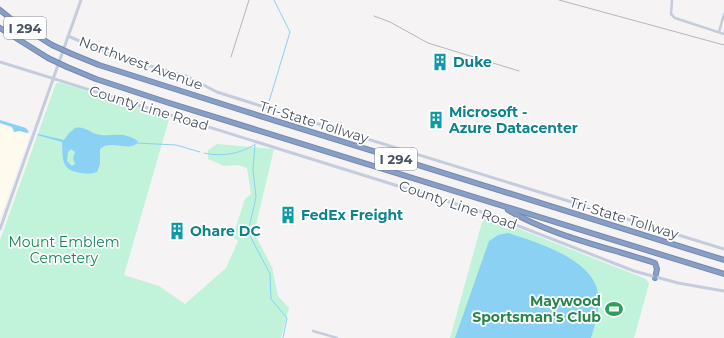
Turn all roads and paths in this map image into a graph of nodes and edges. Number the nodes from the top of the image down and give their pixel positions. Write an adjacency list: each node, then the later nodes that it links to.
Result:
1 (81, 0): 8 (street)
2 (672, 0): 6 (street)
3 (0, 10): 14 (highway, Tri-State Tollway / I 294, bridge)
4 (724, 14): 6 (street)
5 (0, 28): 11 (highway, Tri-State Tollway / I 294, bridge)
6 (719, 32): 7 (street)
7 (724, 34)
8 (68, 36): 10 (street); 13 (street, Northwest Avenue)
9 (0, 62): 10 (street, County Line Road)
10 (52, 79): 12 (street); 16 (street, County Line Road)
11 (500, 206): 15 (highway, Tri-State Tollway / I 294); 16 (highway)
12 (0, 229)
13 (724, 249)
14 (724, 260)
15 (724, 274)
16 (655, 278): 17 (street, County Line Road)
17 (724, 291)
18 (313, 331): 19 (street)
19 (337, 338)

